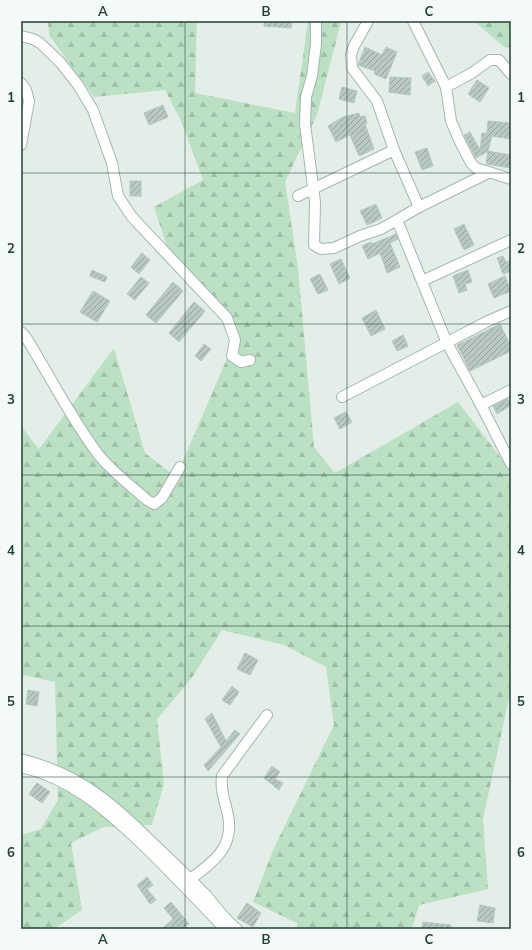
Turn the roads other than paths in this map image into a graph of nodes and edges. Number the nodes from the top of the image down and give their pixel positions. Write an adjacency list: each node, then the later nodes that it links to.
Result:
1 (316, 21): 12 (street)
2 (368, 21): 9 (street)
3 (413, 21): 7 (street)
4 (21, 36): 21 (street)
5 (511, 74): 7 (street)
6 (21, 83): 8 (street)
7 (446, 87): 10 (street)
8 (21, 145)
9 (394, 150): 12 (street); 14 (street)
10 (488, 173): 11 (street); 14 (street)
11 (511, 179)
12 (313, 188): 13 (street); 15 (street)
13 (298, 196)
14 (419, 207): 15 (street)
15 (397, 220): 17 (street)
16 (511, 240): 17 (street)
17 (422, 281): 20 (street)
18 (511, 311): 20 (street)
19 (21, 332): 26 (street)
20 (446, 343): 23 (street); 24 (street)
21 (250, 360)
22 (511, 390): 24 (street)
23 (342, 397)
24 (481, 405): 25 (street)
25 (511, 462)
26 (180, 467)
27 (267, 715): 30 (street)
28 (21, 759): 30 (street)
29 (21, 767): 30 (street)
30 (187, 882): 31 (street); 32 (street)
31 (224, 929)
32 (237, 929)

